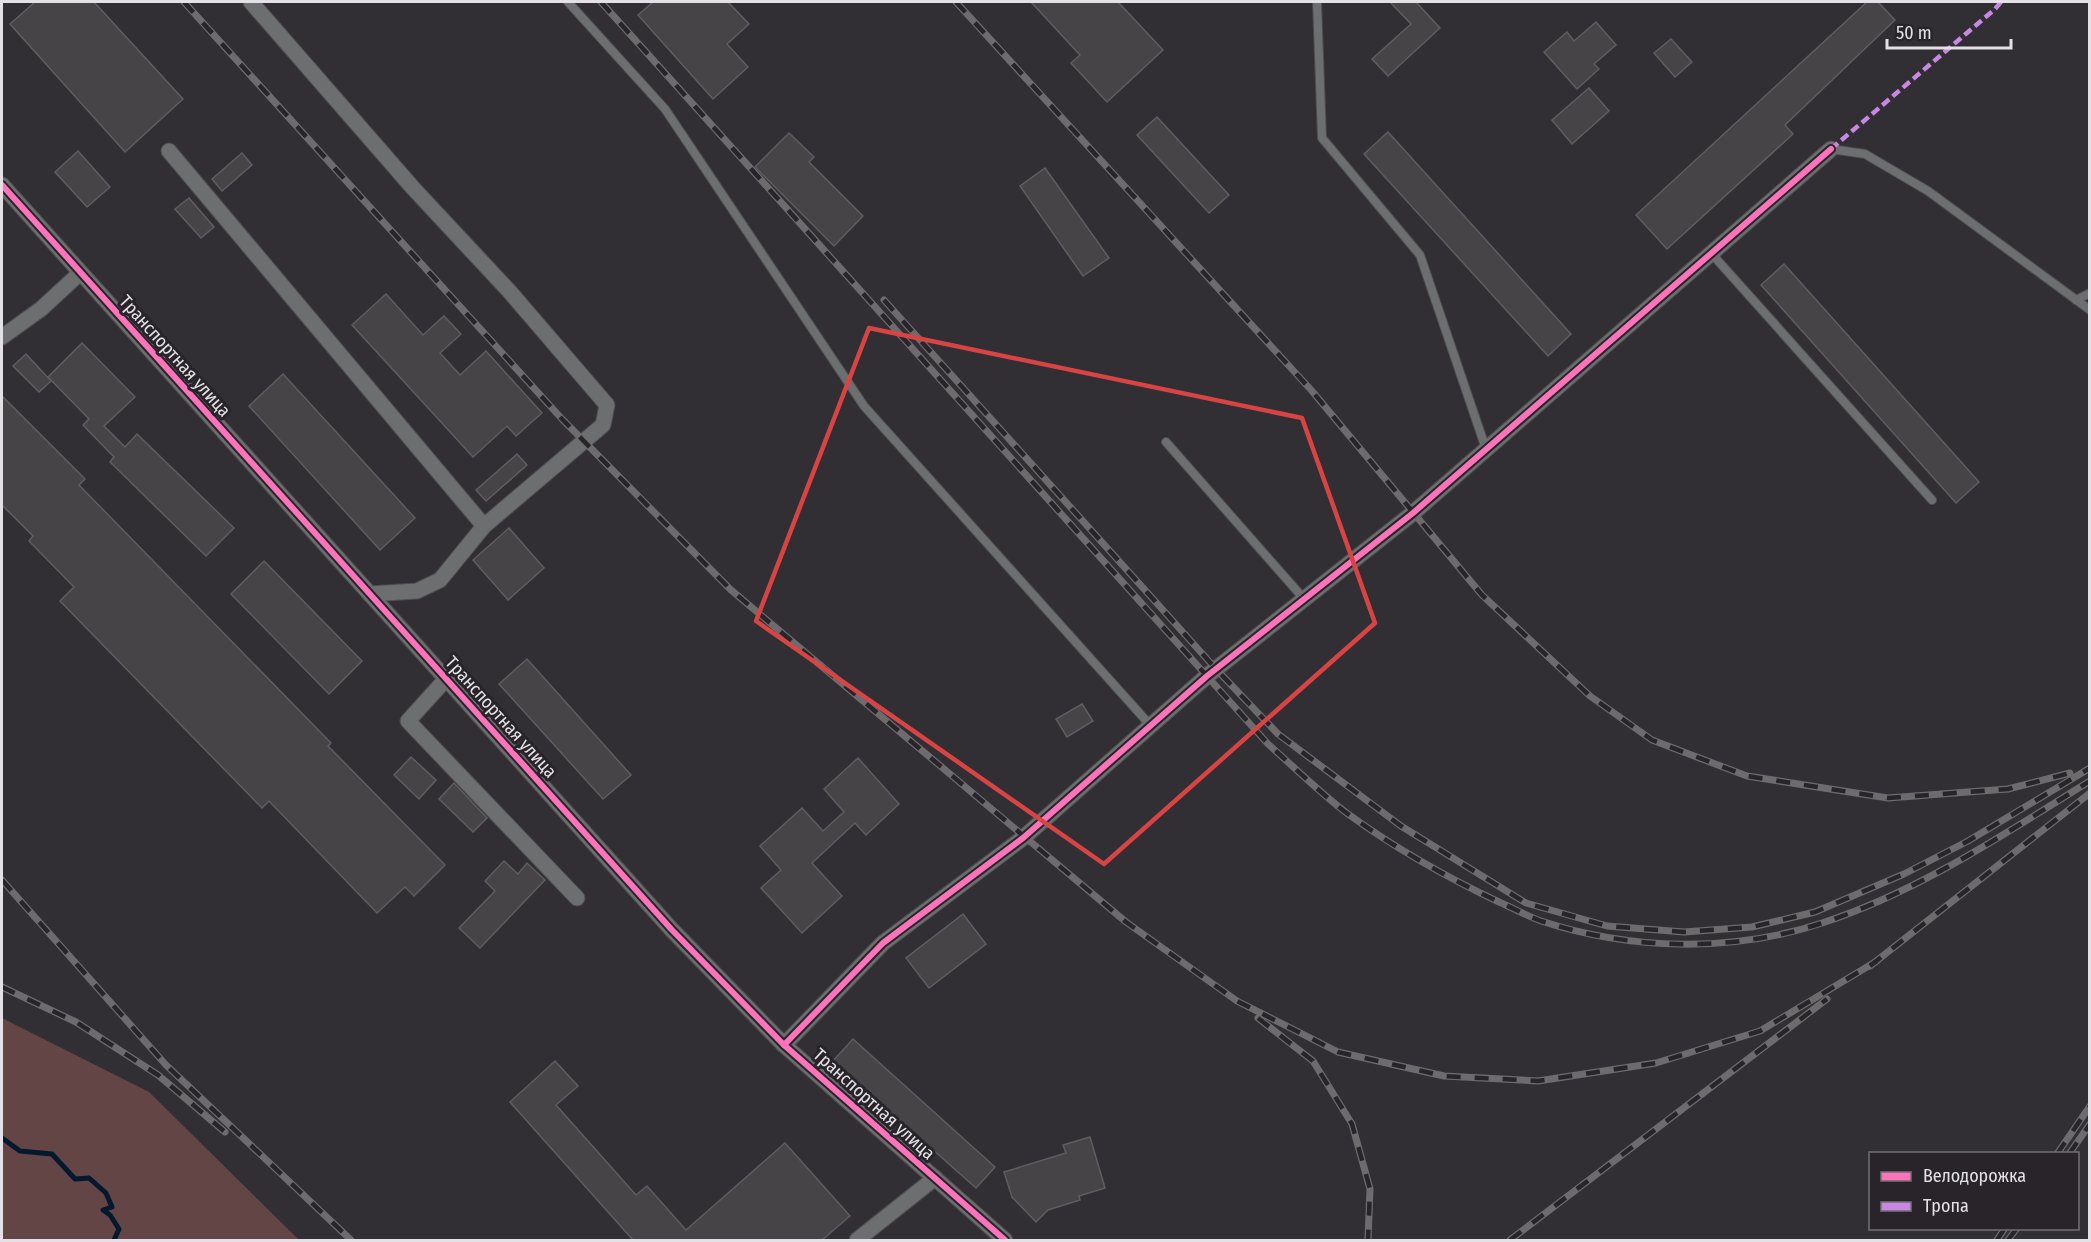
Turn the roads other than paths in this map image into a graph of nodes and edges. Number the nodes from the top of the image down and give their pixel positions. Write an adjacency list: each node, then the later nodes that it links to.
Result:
1 (251, 2): 16 (street)
2 (568, 2): 20 (lane)
3 (1317, 2): 14 (lane)
4 (1831, 149): 7 (street); 10 (lane)
5 (169, 151): 16 (street)
6 (2, 185): 8 (street, Транспортная улица)
7 (1711, 253): 14 (street); 15 (lane)
8 (80, 273): 12 (street); 17 (street, Транспортная улица)
9 (2090, 293): 10 (lane)
10 (2076, 300): 11 (lane)
11 (2090, 310)
12 (2, 337)
13 (1166, 442): 18 (lane)
14 (1486, 449): 18 (street)
15 (1932, 500)
16 (484, 526): 17 (street)
17 (370, 594): 19 (street, Транспортная улица)
18 (1305, 600): 20 (street)
19 (446, 679): 21 (street); 22 (street, Транспортная улица)
20 (1151, 726): 22 (street)
21 (577, 898)
22 (784, 1045): 23 (street, Транспортная улица)
23 (935, 1178): 24 (street); 25 (street, Транспортная улица)
24 (857, 1240)
25 (1005, 1240)

